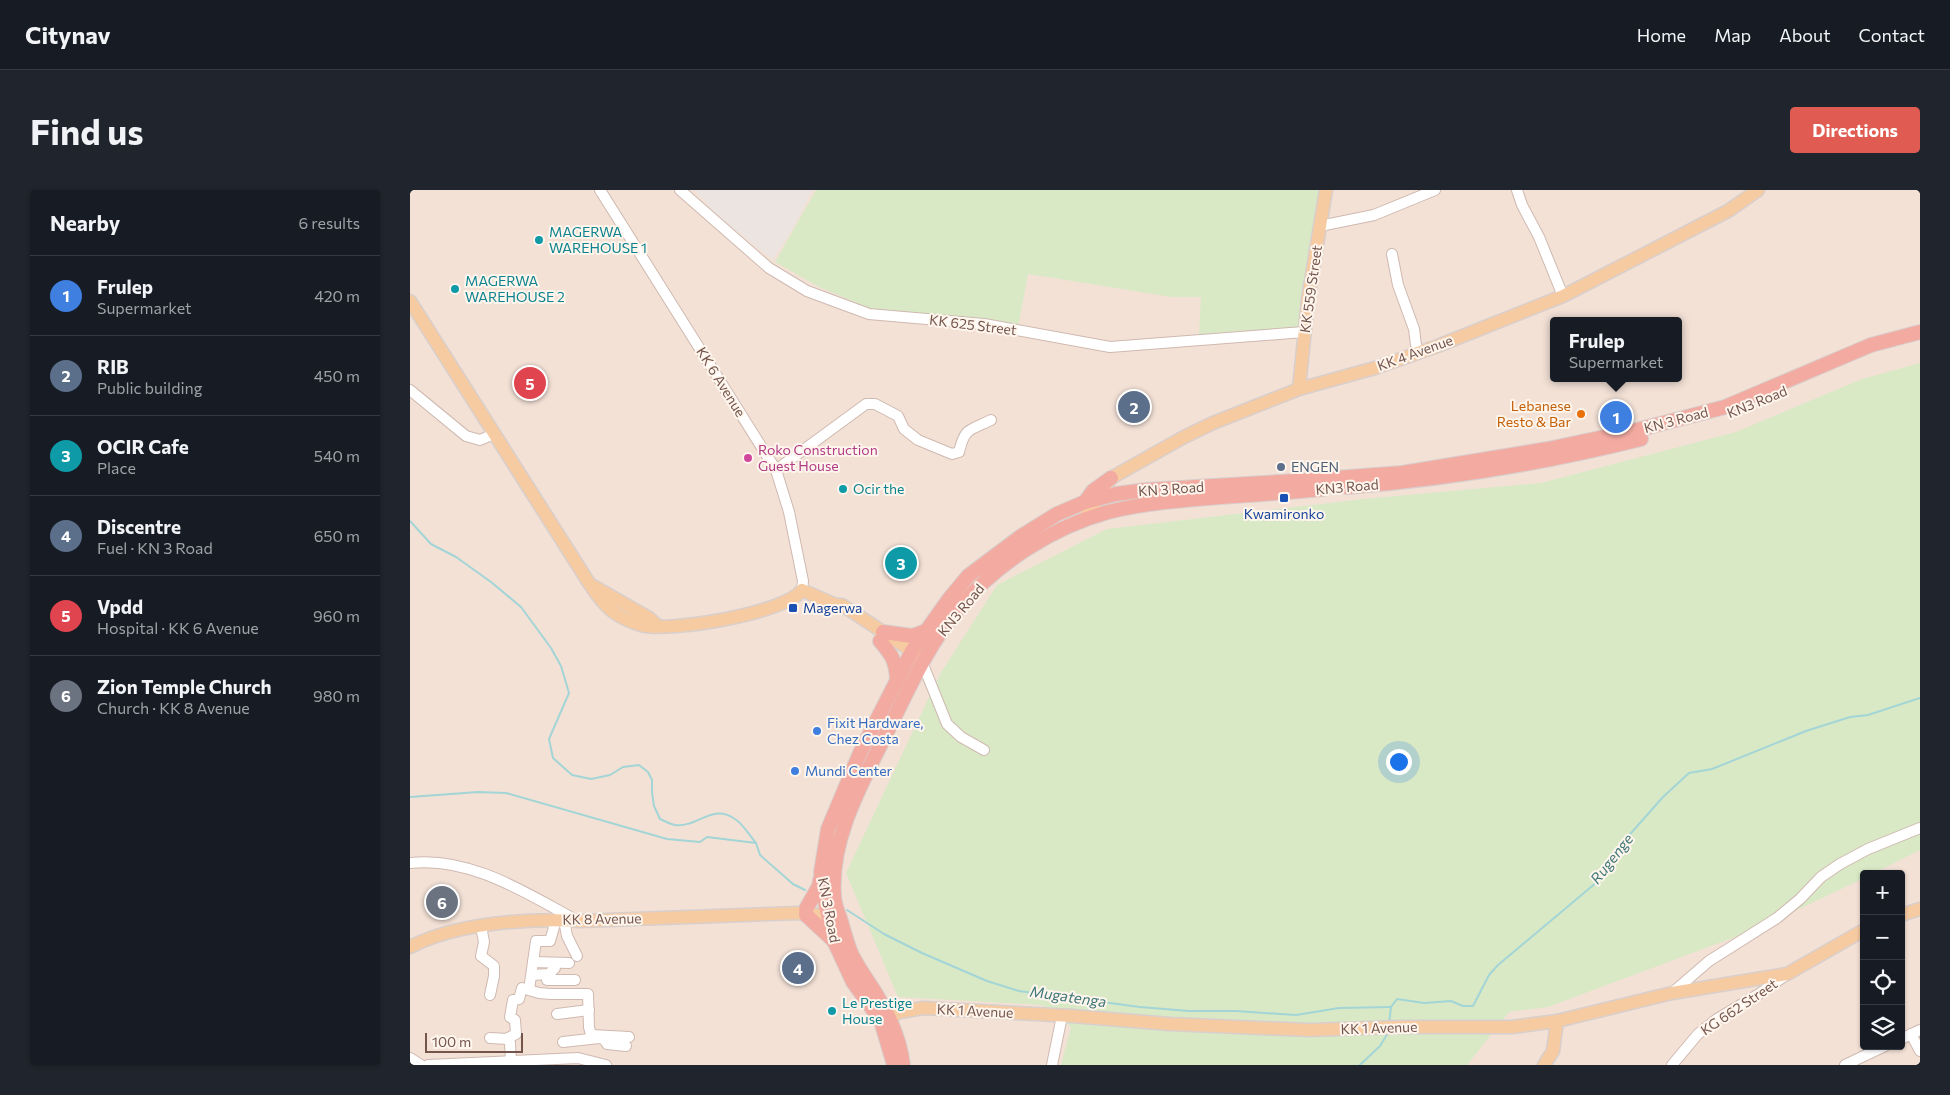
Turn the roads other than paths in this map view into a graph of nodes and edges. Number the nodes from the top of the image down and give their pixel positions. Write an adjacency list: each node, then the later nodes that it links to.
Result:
1 (600, 190): 20 (street, KK 6 Avenue)
2 (680, 190): 11 (street, KK 625 Street)
3 (1326, 190): 7 (main road, KK 559 Street)
4 (1435, 190): 7 (street)
5 (1517, 190): 9 (street)
6 (1758, 190): 9 (main road, KK 4 Avenue)
7 (1320, 226): 11 (main road, KK 559 Street)
8 (1392, 254): 14 (street)
9 (1563, 296): 14 (main road, KK 4 Avenue)
10 (410, 301): 18 (main road)
11 (1304, 332): 15 (main road, KK 559 Street)
12 (1920, 332): 19 (highway, KN 3 Road)
13 (1920, 341): 19 (highway, KN3 Road)
14 (1417, 353): 15 (main road, KK 4 Avenue)
15 (1299, 388): 21 (main road, KK 4 Avenue)
16 (410, 390): 18 (street)
17 (991, 420): 20 (street)
18 (494, 434): 26 (main road)
19 (1639, 435): 22 (highway, KN 3 Road); 25 (highway, KN3 Road)
20 (776, 470): 26 (street, KK 6 Avenue)
21 (1109, 480): 22 (highway); 23 (main road); 24 (highway)
22 (1116, 494): 23 (highway, KN 3 Road)
23 (1099, 498): 24 (highway, KN 3 Road); 25 (main road)
24 (1084, 502): 27 (highway, KN 3 Road)
25 (1083, 521): 30 (highway, KN3 Road)
26 (802, 590): 28 (main road)
27 (926, 631): 28 (highway); 29 (highway, KN 3 Road)
28 (882, 637): 29 (main road); 31 (highway)
29 (909, 655): 30 (main road); 31 (highway, KN 3 Road)
30 (920, 666): 32 (street); 33 (highway, KN3 Road)
31 (897, 682): 36 (highway, KN 3 Road)
32 (984, 750)
33 (874, 760): 37 (highway, KN 3 Road)
34 (1920, 828): 56 (street)
35 (410, 863): 42 (street)
36 (821, 872): 37 (highway, KN 3 Road); 39 (highway)
37 (831, 909): 39 (main road, KK 8 Avenue); 45 (highway, KN 3 Road); 62 (highway, KN 3 Road)
38 (1920, 909): 40 (main road)
39 (804, 912): 42 (main road, KK 8 Avenue); 45 (highway)
40 (1905, 914)
41 (560, 920): 42 (main road, KK 8 Avenue); 43 (main road, KK 8 Avenue); 47 (street); 48 (street)
42 (580, 921)
43 (482, 926): 46 (main road, KK 8 Avenue); 58 (street)
44 (1860, 932): 51 (main road, KK 1 Avenue)
45 (834, 941): 62 (highway, KN 3 Road)
46 (410, 947)
47 (577, 956)
48 (532, 962): 50 (street); 52 (street)
49 (569, 963): 50 (street)
50 (555, 966): 53 (street)
51 (1787, 974): 56 (main road, KK 1 Avenue); 79 (street, KG 662 Street)
52 (532, 975): 53 (street); 55 (street)
53 (549, 978): 54 (street); 57 (street)
54 (575, 980)
55 (530, 990): 57 (street); 66 (street)
56 (1672, 992): 63 (main road, KK 1 Avenue)
57 (545, 993): 59 (street)
58 (490, 995)
59 (589, 1010): 60 (street); 67 (street)
60 (557, 1014)
61 (1062, 1016): 62 (main road, KK 1 Avenue); 63 (main road, KK 1 Avenue); 77 (street)
62 (885, 1019): 75 (highway, KN 3 Road); 76 (highway, KN 3 Road)
63 (1557, 1021): 78 (main road)
64 (1916, 1032): 69 (street)
65 (490, 1038): 66 (street)
66 (508, 1039): 71 (street)
67 (563, 1042)
68 (1877, 1050): 80 (street)
69 (1920, 1051)
70 (410, 1058): 72 (street)
71 (511, 1062): 73 (street); 74 (street)
72 (420, 1065)
73 (428, 1065)
74 (606, 1065)
75 (894, 1065)
76 (903, 1065)
77 (1052, 1065)
78 (1544, 1065)
79 (1672, 1065)
80 (1845, 1065)

